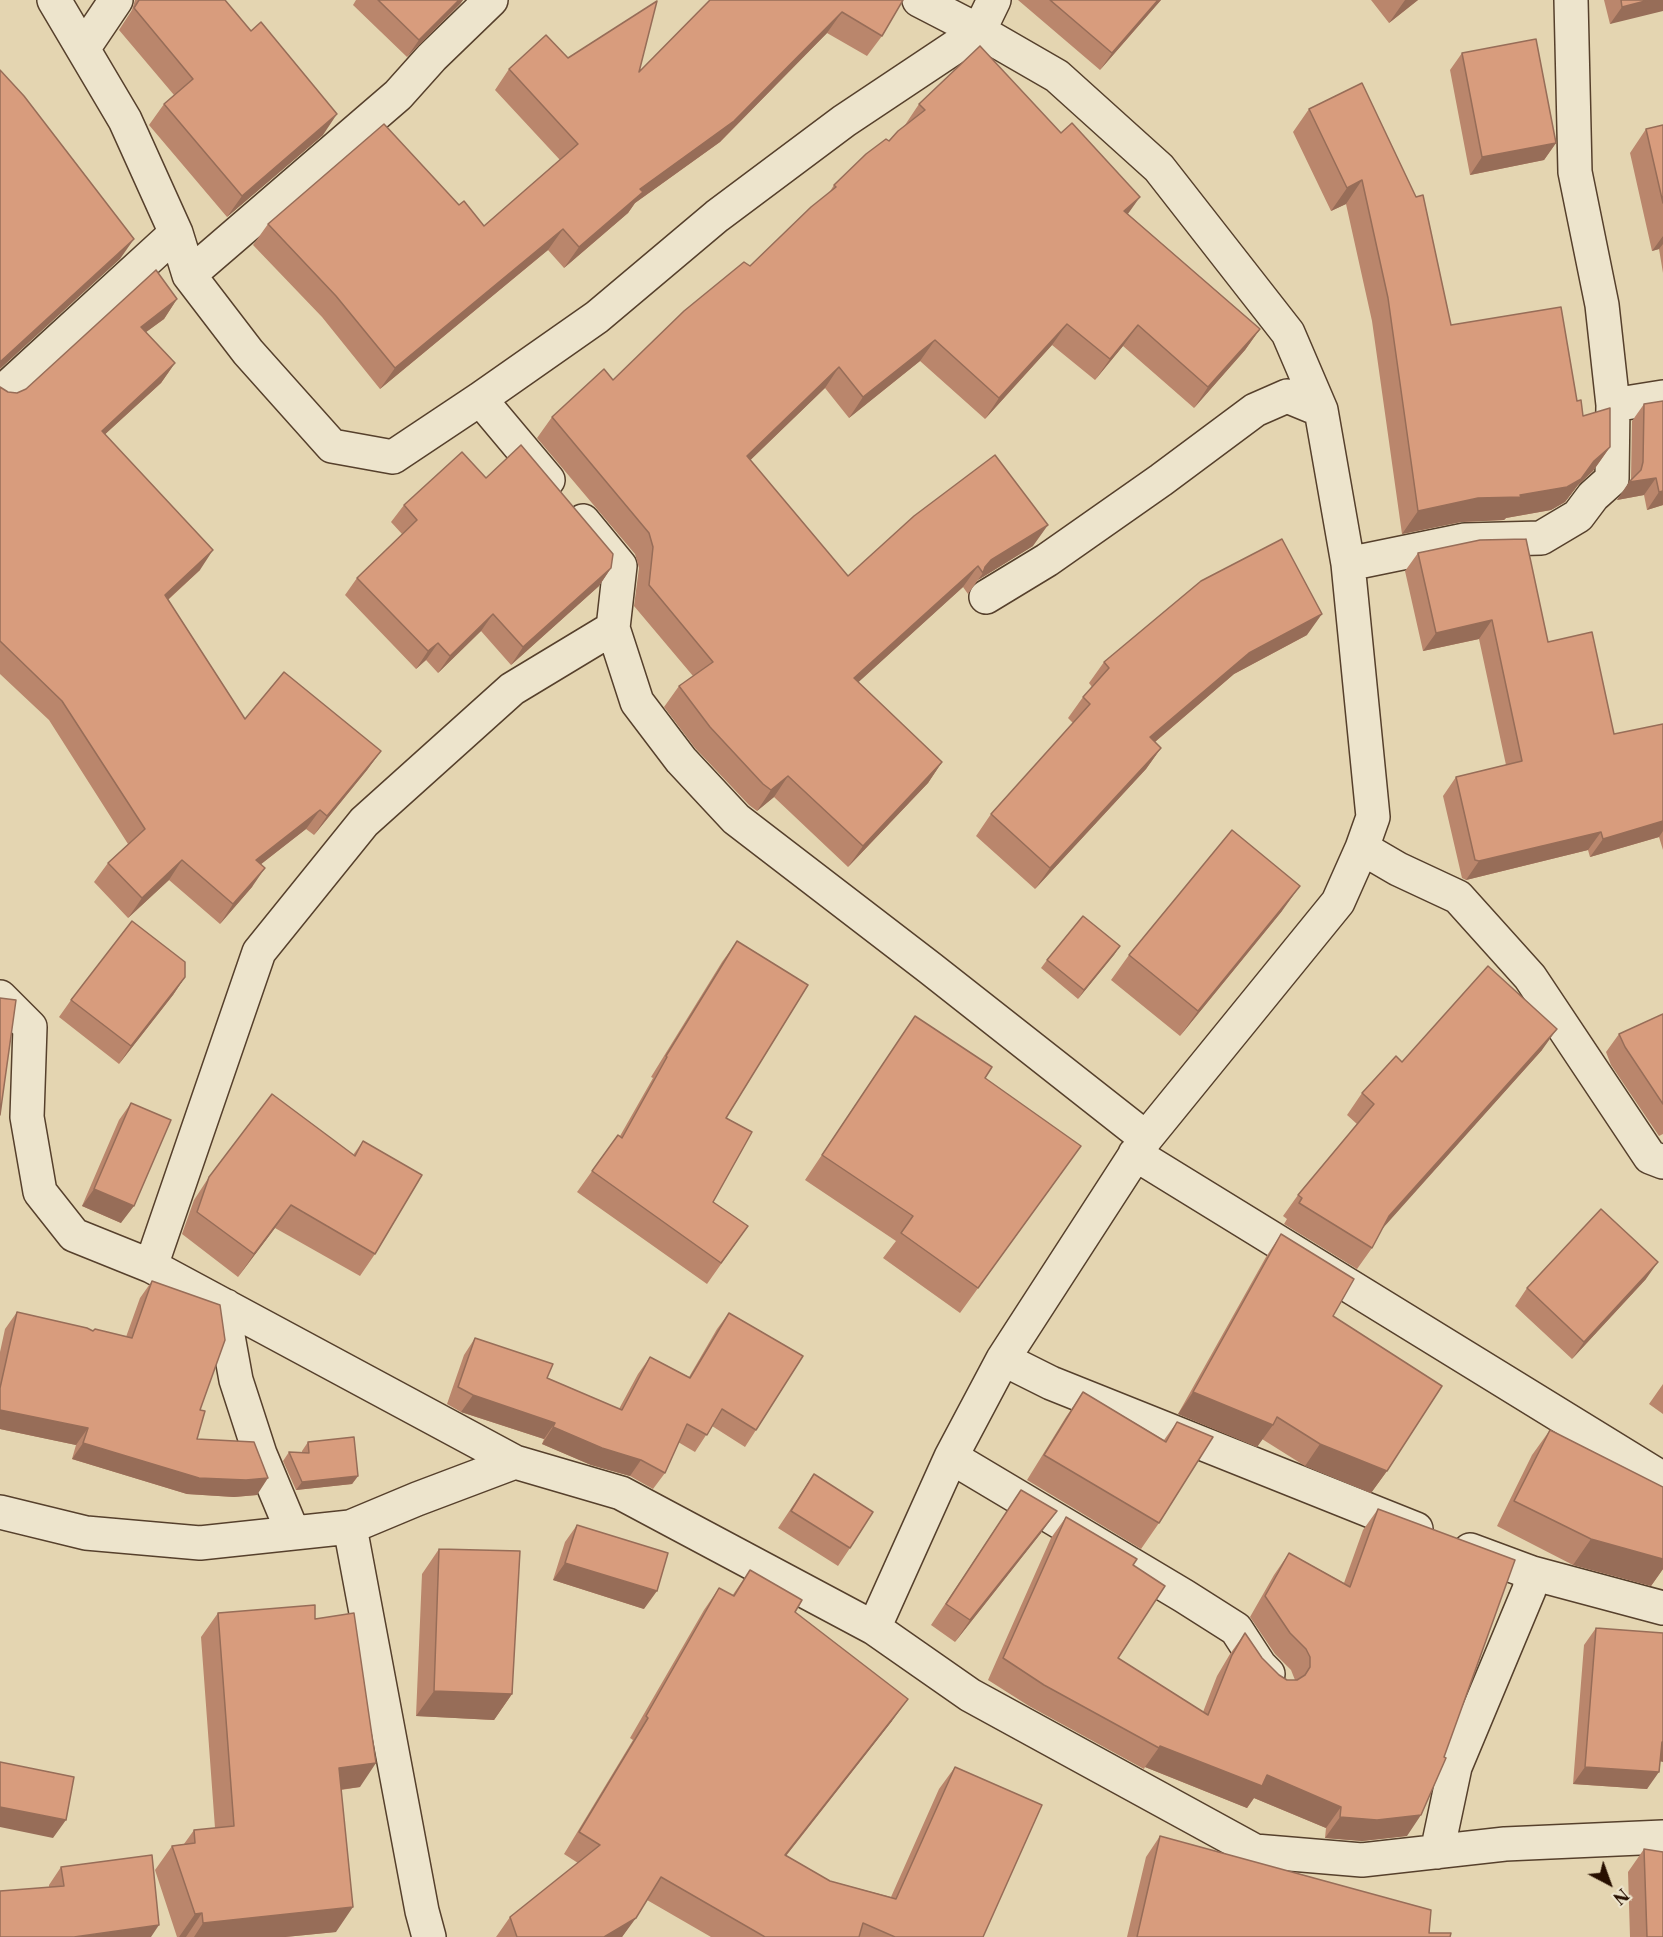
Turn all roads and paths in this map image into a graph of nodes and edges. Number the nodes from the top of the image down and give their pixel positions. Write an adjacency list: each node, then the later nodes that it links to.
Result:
1 (54, 0): 8 (street)
2 (116, 0): 8 (street)
3 (491, 0): 10 (street)
4 (919, 0): 7 (street)
5 (994, 0): 7 (street)
6 (1571, 0): 14 (street)
7 (979, 31): 13 (street); 15 (street)
8 (83, 49): 9 (street)
9 (176, 233): 10 (street); 11 (street)
10 (189, 275): 13 (street)
11 (0, 394)
12 (1663, 397): 14 (street)
13 (480, 399): 18 (street)
14 (1613, 405): 16 (street)
15 (1322, 410): 16 (street); 17 (street)
16 (1348, 564): 19 (street)
17 (986, 597)
18 (613, 628): 21 (street); 23 (street)
19 (1362, 848): 21 (street); 22 (street)
20 (0, 997): 23 (street)
21 (1140, 1146): 25 (street); 28 (street)
22 (1663, 1162)
23 (151, 1266): 24 (street)
24 (226, 1306): 27 (street); 31 (street)
25 (1003, 1359): 26 (street); 32 (street)
26 (951, 1457): 34 (street); 35 (street)
27 (515, 1462): 30 (street); 34 (street)
28 (1663, 1479)
29 (0, 1512): 31 (street)
30 (350, 1527): 31 (street); 38 (street)
31 (293, 1533)
32 (1532, 1573): 33 (street); 37 (street)
33 (1663, 1608)
34 (874, 1628): 37 (street)
35 (1277, 1683)
36 (1663, 1837): 37 (street)
37 (1437, 1852)
38 (429, 1937)

